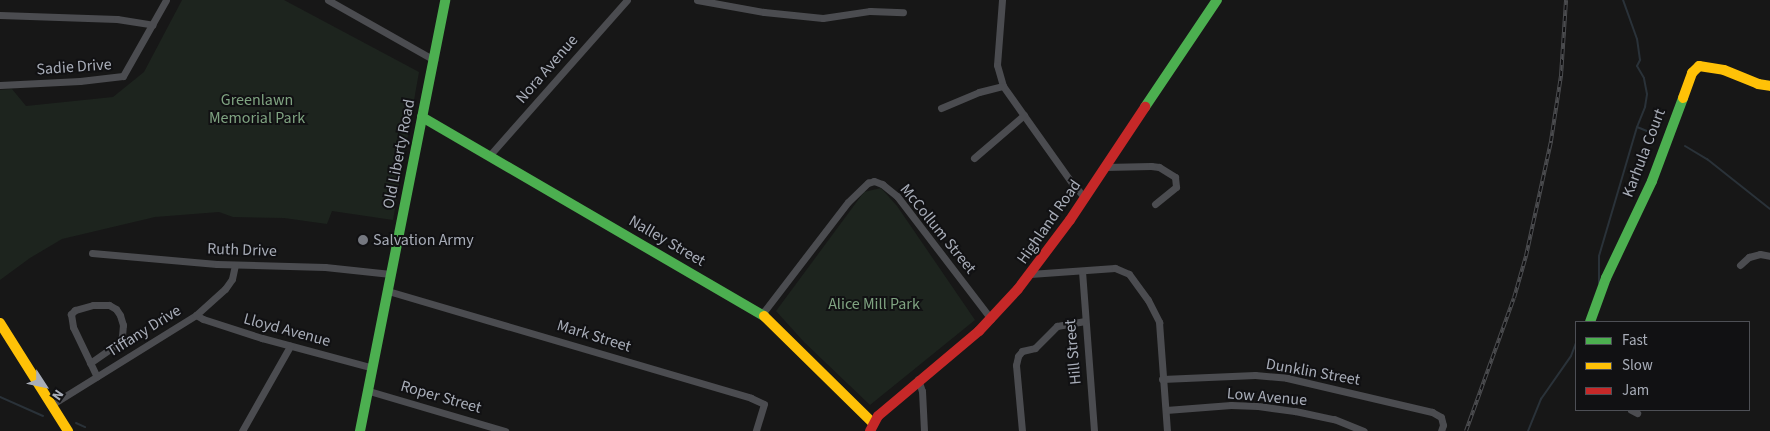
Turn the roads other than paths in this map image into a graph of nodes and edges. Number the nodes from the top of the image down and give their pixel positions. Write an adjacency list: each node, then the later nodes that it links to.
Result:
1 (166, 0): 10 (street, Sadie Drive)
2 (328, 0): 11 (street)
3 (445, 0): 11 (street, Old Liberty Road)
4 (627, 0): 18 (street, Nora Avenue)
5 (697, 0): 8 (street)
6 (1002, 0): 13 (street)
7 (1217, 0): 20 (street, Highland Road)
8 (903, 12)
9 (0, 15): 10 (street)
10 (153, 25): 12 (street, Sadie Drive)
11 (434, 60): 17 (street, Old Liberty Road)
12 (0, 85)
13 (1003, 86): 15 (street); 16 (street)
14 (1770, 86): 35 (street, Karhula Court)
15 (941, 108)
16 (1024, 115): 19 (street); 21 (street)
17 (422, 117): 18 (street, Nalley Street); 28 (street, Old Liberty Road)
18 (489, 156): 31 (street, Nalley Street)
19 (974, 158)
20 (1105, 167): 21 (street, Highland Road); 22 (street)
21 (1085, 198): 29 (street, Highland Road)
22 (1155, 204)
23 (92, 253): 25 (street, Ruth Drive)
24 (1770, 256): 26 (street)
25 (235, 264): 28 (street, Ruth Drive); 32 (street, Tiffany Drive)
26 (1740, 266)
27 (1082, 272): 29 (street); 34 (street, Hill Street); 41 (street)
28 (391, 274): 30 (street, Old Liberty Road)
29 (1030, 274): 33 (street, Highland Road)
30 (388, 291): 39 (street, Old Liberty Road); 51 (street, Mark Street)
31 (762, 314): 33 (street, McCollum Street); 46 (street, Nalley Street)
32 (196, 315): 37 (street, Lloyd Avenue); 40 (street, Tiffany Drive)
33 (991, 319): 42 (street, Highland Road)
34 (1084, 321): 53 (street); 54 (street, Hill Street)
35 (1590, 321)
36 (0, 323): 44 (street)
37 (290, 346): 39 (street, Lloyd Avenue); 48 (street)
38 (90, 362): 38 (street); 40 (street)
39 (373, 368): 43 (street, Old Liberty Road)
40 (97, 377): 44 (street, Tiffany Drive)
41 (1162, 379): 45 (street); 57 (street, Dunklin Street)
42 (918, 380): 46 (street, Highland Road); 52 (street)
43 (369, 391): 49 (street, Old Liberty Road); 50 (street, Roper Street)
44 (51, 405): 47 (street)
45 (1166, 410): 55 (street); 56 (street, Low Avenue)
46 (871, 427)
47 (68, 431)
48 (242, 431)
49 (360, 431)
50 (505, 431)
51 (756, 431)
52 (924, 431)
53 (1022, 431)
54 (1094, 431)
55 (1167, 431)
56 (1364, 431)
57 (1441, 431)

